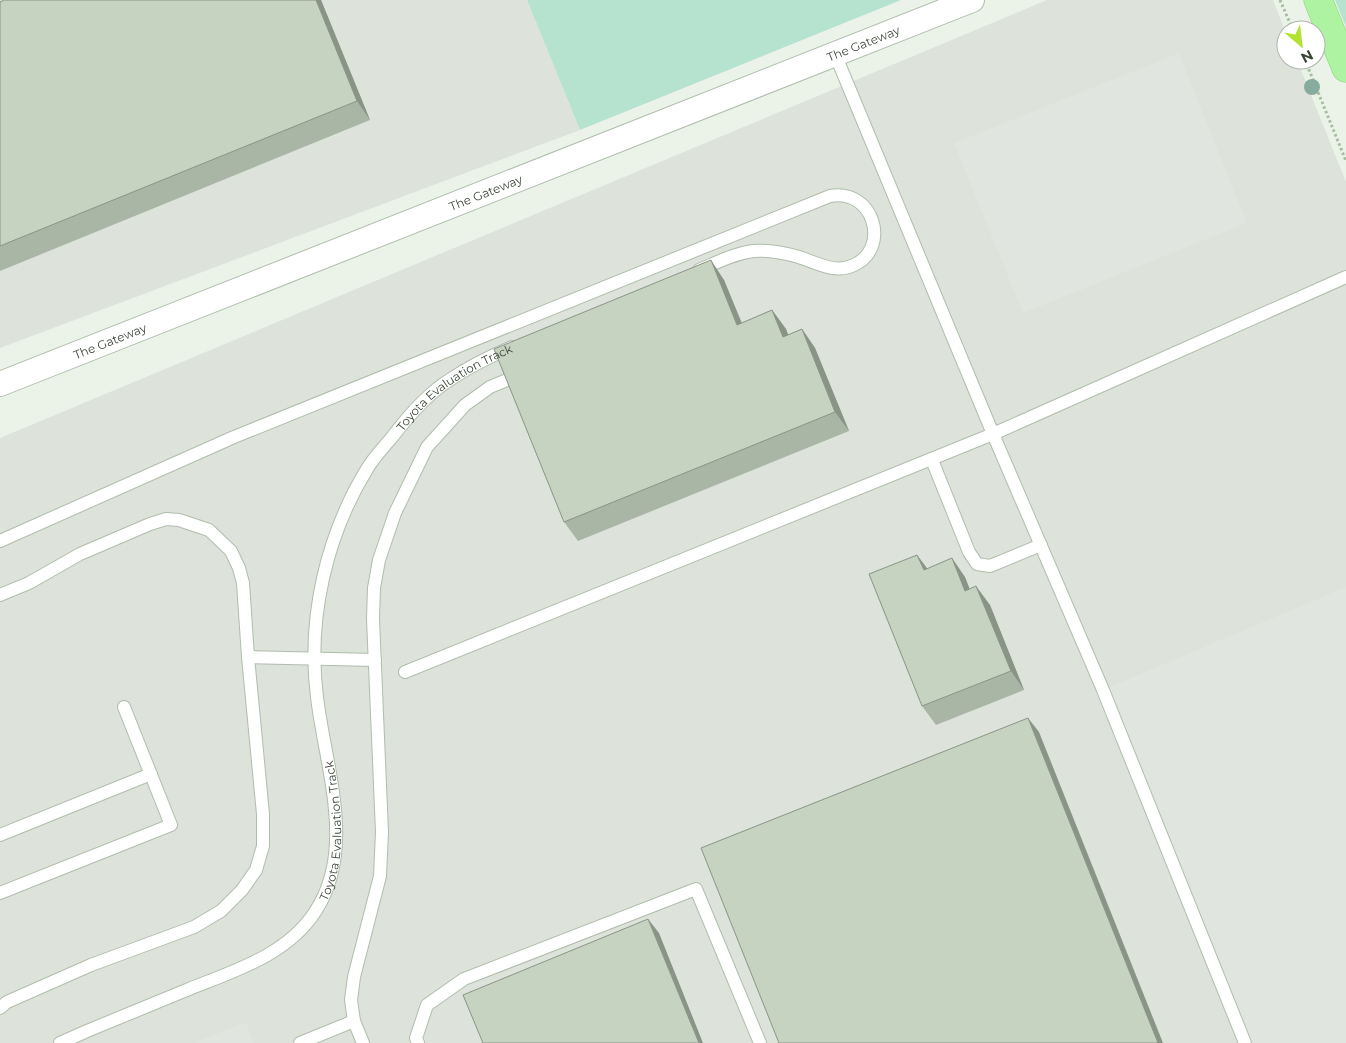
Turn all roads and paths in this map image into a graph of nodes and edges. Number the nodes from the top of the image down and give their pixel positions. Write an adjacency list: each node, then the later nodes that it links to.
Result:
1 (972, 0): 5 (street, The Gateway)
2 (1280, 0): 4 (path)
3 (1318, 0): 6 (main road)
4 (1288, 20)
5 (835, 54): 13 (street, The Gateway); 14 (lane)
6 (1346, 68)
7 (1309, 70): 8 (path)
8 (1346, 161)
9 (1346, 276): 14 (lane)
10 (684, 277): 16 (lane, Toyota Evaluation Track)
11 (527, 341): 20 (lane, Toyota Evaluation Track)
12 (512, 378): 21 (lane)
13 (0, 384)
14 (993, 434): 15 (lane); 17 (lane)
15 (932, 460): 17 (lane); 22 (lane)
16 (0, 541)
17 (1041, 545): 34 (lane)
18 (0, 595): 19 (lane)
19 (248, 657): 20 (lane); 27 (lane)
20 (315, 658): 21 (lane); 29 (lane, Toyota Evaluation Track)
21 (375, 660): 28 (lane)
22 (405, 672)
23 (124, 707): 24 (lane)
24 (151, 774): 25 (lane); 26 (lane)
25 (0, 834)
26 (0, 893)
27 (0, 1008)
28 (354, 1021): 30 (lane); 31 (lane)
29 (60, 1043)
30 (300, 1043)
31 (363, 1043)
32 (418, 1043): 33 (lane)
33 (760, 1043)
34 (1245, 1043)

